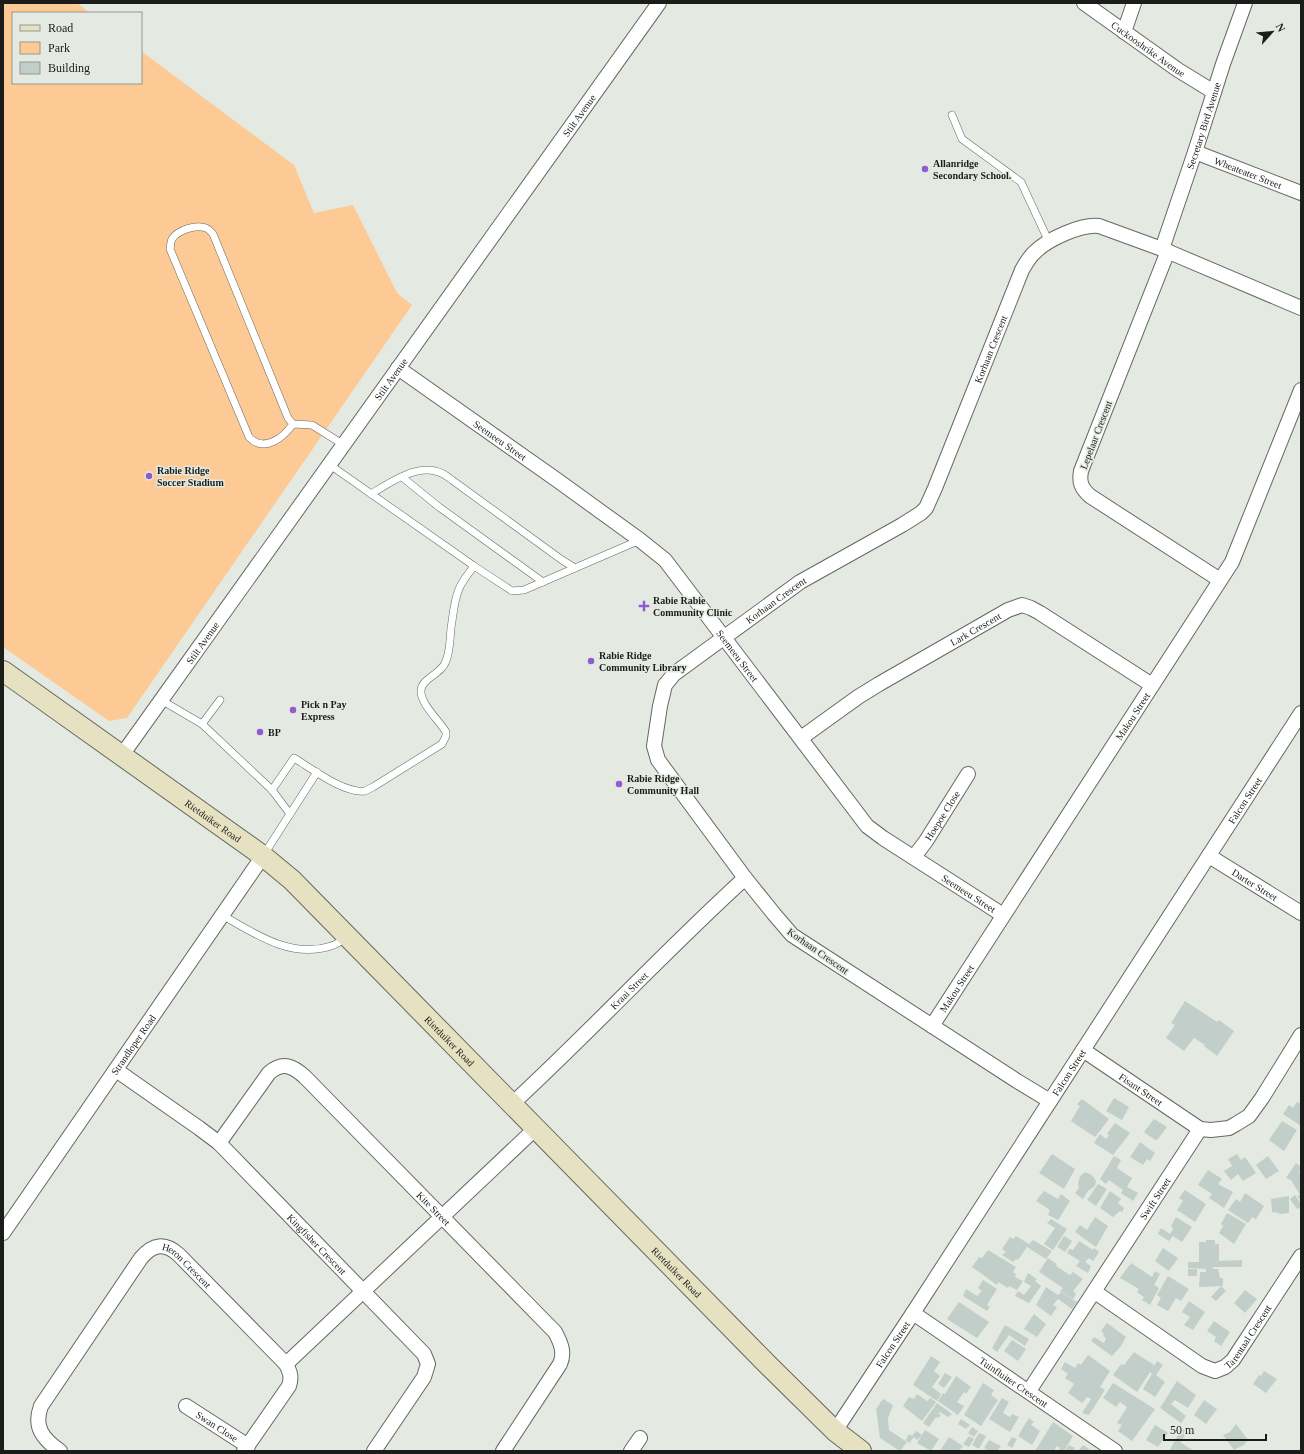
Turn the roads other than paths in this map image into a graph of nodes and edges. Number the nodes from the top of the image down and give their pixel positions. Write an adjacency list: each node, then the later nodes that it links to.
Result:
1 (659, 3): 13 (street, Stilt Avenue)
2 (1084, 3): 5 (street, Cuckooshrike Avenue)
3 (1134, 3): 5 (street)
4 (1245, 3): 6 (street, Secretary Bird Avenue)
5 (1124, 32): 6 (street, Cuckooshrike Avenue)
6 (1214, 92): 8 (street, Secretary Bird Avenue)
7 (952, 115): 10 (lane)
8 (1195, 152): 9 (street, Wheateater Street); 11 (street, Secretary Bird Avenue)
9 (1301, 193)
10 (1049, 242): 11 (street, Korhaan Crescent); 25 (street, Korhaan Crescent)
11 (1165, 250): 12 (street, Korhaan Crescent); 23 (street, Lepelaar Crescent)
12 (1301, 308)
13 (398, 368): 16 (street, Stilt Avenue); 20 (street, Seemeeu Street)
14 (1301, 390): 23 (street, Makou Street)
15 (293, 424): 15 (lane); 16 (lane)
16 (344, 445): 17 (street, Stilt Avenue)
17 (330, 465): 19 (lane); 28 (street, Stilt Avenue)
18 (402, 477): 19 (lane); 22 (lane); 24 (lane)
19 (371, 494): 21 (lane)
20 (640, 540): 22 (lane); 25 (street, Seemeeu Street)
21 (474, 566): 24 (lane); 34 (lane)
22 (575, 568): 24 (lane)
23 (1220, 580): 27 (street, Makou Street)
24 (543, 582)
25 (724, 637): 32 (street, Seemeeu Street); 41 (street, Korhaan Crescent)
26 (3, 671): 33 (street, Rietduiker Road)
27 (1152, 685): 32 (street, Lark Crescent); 44 (street, Makou Street)
28 (161, 700): 31 (lane); 33 (street, Stilt Avenue)
29 (220, 700): 31 (lane)
30 (1301, 713): 39 (street, Falcon Street)
31 (202, 724): 36 (lane)
32 (801, 738): 40 (street, Seemeeu Street)
33 (122, 755): 38 (street, Rietduiker Road)
34 (317, 772): 36 (lane); 37 (lane)
35 (968, 774): 40 (street, Hoepoe Close)
36 (272, 790): 37 (lane)
37 (290, 814): 38 (lane)
38 (263, 856): 43 (street, Strandloper Road); 45 (street, Rietduiker Road)
39 (1209, 856): 42 (street, Darter Street); 48 (street, Falcon Street)
40 (914, 857): 44 (street, Seemeeu Street)
41 (745, 878): 46 (street, Korhaan Crescent); 51 (street, Kraai Street)
42 (1301, 913)
43 (222, 915): 45 (lane); 49 (street, Strandloper Road)
44 (1003, 915): 46 (street, Makou Street)
45 (348, 937): 51 (street, Rietduiker Road)
46 (932, 1026): 50 (street, Korhaan Crescent)
47 (1300, 1037): 53 (street)
48 (1083, 1050): 50 (street, Falcon Street); 53 (street, Fisant Street)
49 (116, 1070): 54 (street, Kingfisher Crescent); 56 (street, Strandloper Road)
50 (1050, 1101): 60 (street, Falcon Street)
51 (512, 1104): 52 (street, Rietduiker Road)
52 (536, 1128): 55 (street); 64 (street, Rietduiker Road)
53 (1200, 1129): 59 (street, Swift Street)
54 (219, 1143): 55 (street, Kite Street); 58 (street, Kingfisher Crescent)
55 (442, 1217): 58 (street); 69 (street, Kite Street)
56 (3, 1233)
57 (1301, 1256): 59 (street, Tarentaal Crescent)
58 (363, 1292): 61 (street); 68 (street, Kingfisher Crescent)
59 (1095, 1292): 62 (street, Swift Street)
60 (913, 1313): 62 (street, Tuinfluiter Crescent); 64 (street, Falcon Street)
61 (286, 1364): 66 (street); 67 (street, Heron Crescent)
62 (1029, 1391): 72 (street, Tuinfluiter Crescent)
63 (186, 1406): 66 (street, Swan Close)
64 (835, 1431): 71 (street, Rietduiker Road)
65 (640, 1438): 70 (street)
66 (246, 1448)
67 (60, 1451)
68 (374, 1451)
69 (503, 1451)
70 (631, 1451)
71 (861, 1451)
72 (1115, 1451)

